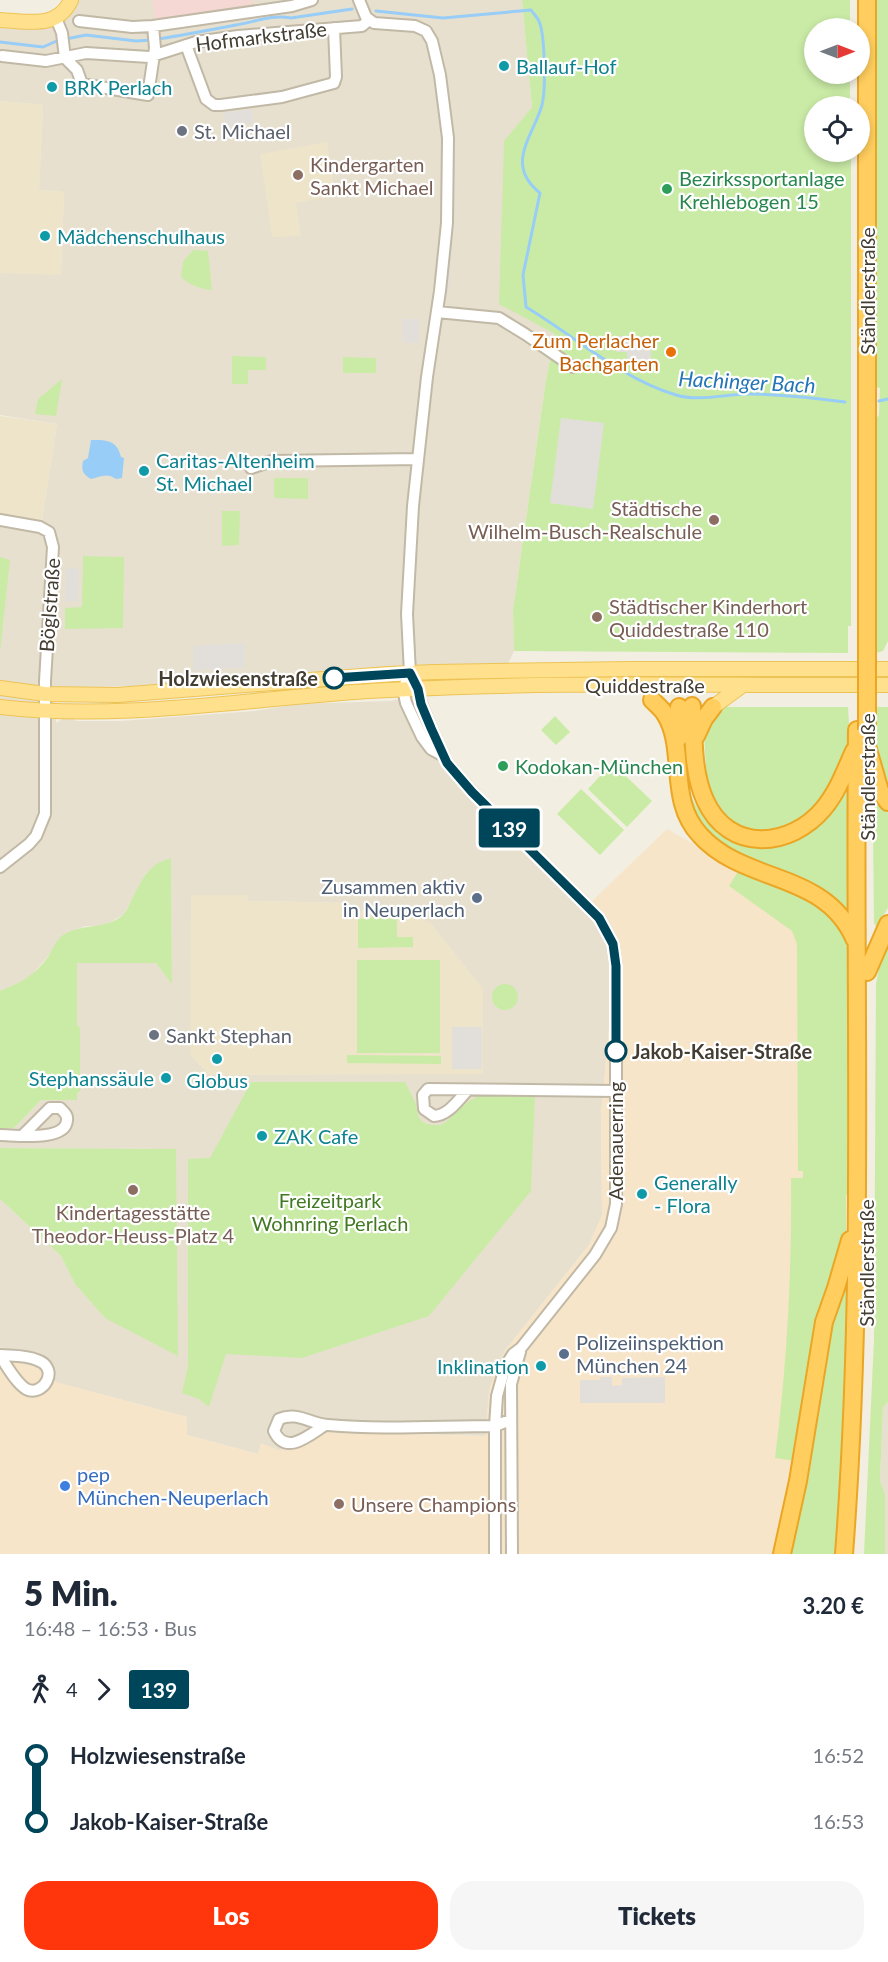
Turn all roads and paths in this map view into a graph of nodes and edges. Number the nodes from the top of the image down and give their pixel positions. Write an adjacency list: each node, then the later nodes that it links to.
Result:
1 (70, 0): 6 (main road)
2 (312, 0): 12 (street)
3 (358, 0): 9 (street)
4 (858, 0): 7 (highway)
5 (867, 0): 23 (highway, Ständlerstraße)
6 (57, 18): 8 (main road); 14 (street)
7 (858, 18)
8 (0, 20)
9 (369, 20): 11 (street, Hofmarkstraße); 18 (street, Hofmarkstraße)
10 (79, 21): 12 (street)
11 (334, 28): 13 (street, Hofmarkstraße); 13 (street)
12 (154, 30): 15 (street)
13 (186, 45): 15 (street, Hofmarkstraße)
14 (65, 52): 15 (street, Hofmarkstraße); 15 (street); 16 (street, Hofmarkstraße)
15 (154, 52)
16 (2, 56)
17 (857, 162): 23 (highway, Ständlerstraße)
18 (437, 312): 19 (street); 20 (street)
19 (573, 367)
20 (418, 459): 21 (street); 26 (street)
21 (251, 468)
22 (0, 520): 34 (street, Böglstraße)
23 (862, 626): 40 (highway, Ständlerstraße)
24 (686, 669): 25 (main road, Quiddestraße); 26 (main road, Quiddestraße); 28 (main road)
25 (888, 669)
26 (410, 673): 32 (street); 33 (street, Adenauerring); 34 (main road, Quiddestraße)
27 (625, 685): 28 (main road, Quiddestraße); 33 (main road, Quiddestraße); 35 (main road)
28 (686, 685): 29 (main road, Quiddestraße); 36 (main road)
29 (743, 685): 30 (main road, Quiddestraße); 38 (main road)
30 (888, 685)
31 (0, 688): 34 (main road, Quiddestraße)
32 (403, 689): 33 (main road, Quiddestraße); 39 (main road, Quiddestraße); 42 (street, Adenauerring)
33 (418, 689): 42 (street, Adenauerring)
34 (45, 694): 39 (street, Böglstraße)
35 (652, 700): 43 (highway)
36 (686, 706): 41 (highway); 43 (highway)
37 (0, 707): 39 (main road, Quiddestraße)
38 (713, 707): 41 (highway)
39 (45, 711): 45 (street, Böglstraße)
40 (862, 738): 41 (highway); 44 (highway); 47 (highway, Ständlerstraße); 48 (highway, Ständlerstraße)
41 (694, 740)
42 (442, 755): 50 (street, Adenauerring)
43 (677, 763): 47 (highway)
44 (888, 802)
45 (0, 867)
46 (888, 924): 48 (highway)
47 (857, 944): 53 (highway, Ständlerstraße)
48 (867, 972): 62 (highway, Ständlerstraße)
49 (468, 1090): 50 (street)
50 (616, 1091): 54 (street, Adenauerring)
51 (0, 1135): 52 (street)
52 (23, 1135)
53 (856, 1232): 60 (highway); 61 (highway, Ständlerstraße)
54 (521, 1348): 55 (street, Adenauerring); 57 (street, Adenauerring)
55 (510, 1420): 57 (street); 59 (street, Adenauerring)
56 (325, 1425): 57 (street)
57 (495, 1426): 58 (street, Adenauerring)
58 (495, 1554)
59 (512, 1554)
60 (782, 1554)
61 (844, 1554)
62 (855, 1554)

